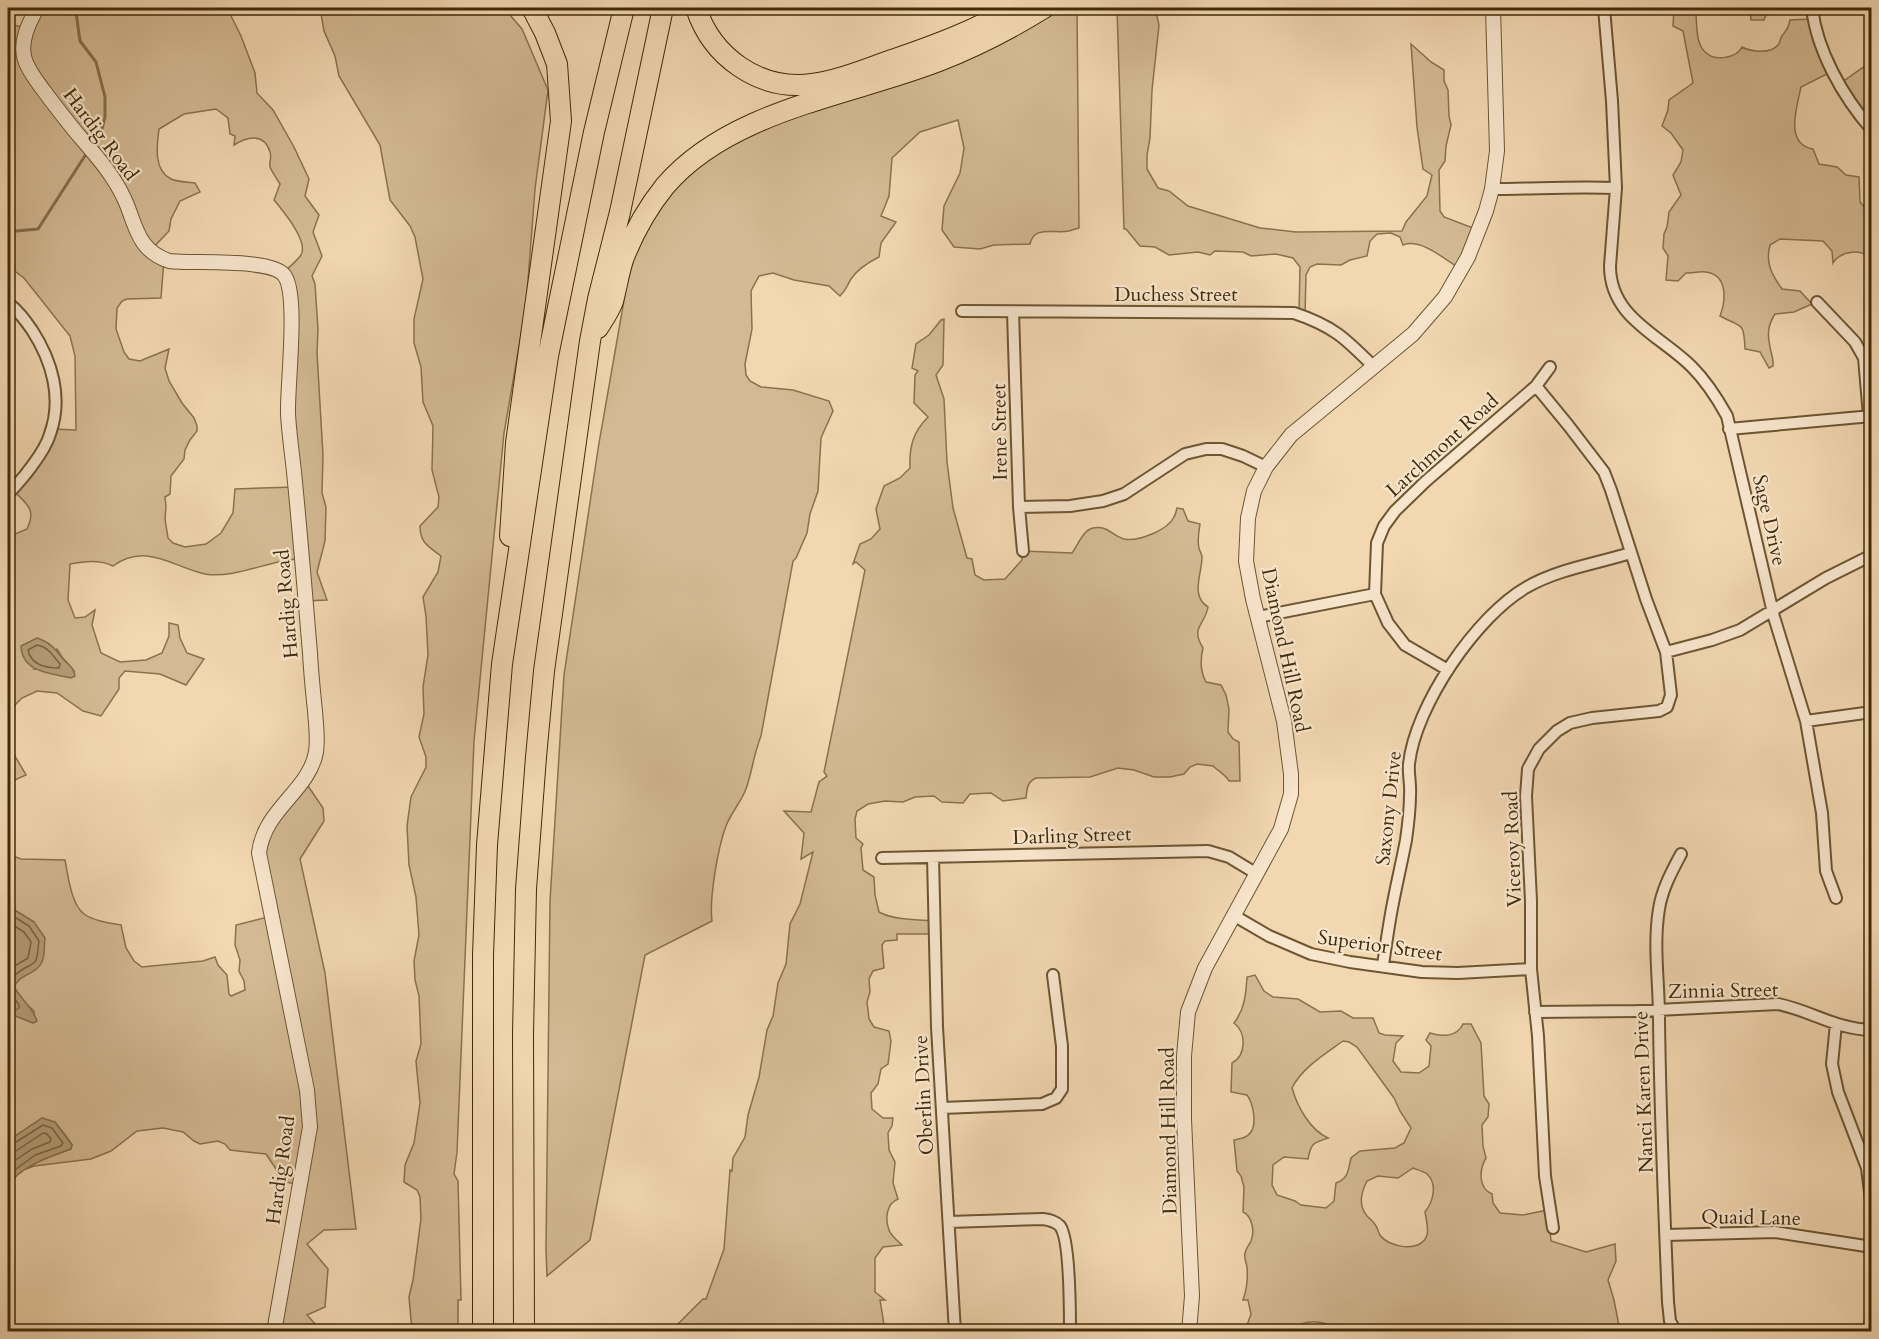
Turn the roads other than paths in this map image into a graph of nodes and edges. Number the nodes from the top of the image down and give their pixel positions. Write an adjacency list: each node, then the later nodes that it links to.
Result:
1 (37, 8): 58 (street, Hardig Road)
2 (532, 8): 34 (highway)
3 (624, 8): 34 (highway)
4 (663, 8): 18 (highway)
5 (696, 8): 6 (highway)
6 (1013, 8)
7 (1044, 8): 18 (highway)
8 (1493, 8): 13 (street, Diamond Hill Road)
9 (1604, 8): 12 (street)
10 (1812, 8): 11 (street)
11 (1872, 130)
12 (1616, 188): 13 (street); 23 (street, Sage Drive)
13 (1492, 189): 19 (street, Diamond Hill Road)
14 (1816, 302): 22 (street)
15 (8, 303): 25 (street)
16 (962, 311): 17 (street, Duchess Street)
17 (1013, 312): 19 (street, Duchess Street); 26 (street, Irene Street)
18 (590, 341): 60 (highway)
19 (1373, 366): 24 (street, Diamond Hill Road)
20 (1550, 367): 21 (street, Larchmont Road)
21 (1536, 386): 28 (street, Viceroy Road); 30 (street, Larchmont Road)
22 (1870, 416): 23 (street)
23 (1729, 429): 31 (street, Sage Drive)
24 (1266, 467): 26 (street); 32 (street, Diamond Hill Road)
25 (8, 494)
26 (1019, 507): 27 (street, Irene Street)
27 (1023, 552)
28 (1630, 553): 33 (street, Viceroy Road); 35 (street, Saxony Drive)
29 (1872, 555): 31 (street)
30 (1375, 594): 32 (street); 35 (street, Larchmont Road)
31 (1773, 611): 33 (street); 37 (street, Sage Drive)
32 (1258, 617): 41 (street, Diamond Hill Road)
33 (1666, 652): 45 (street, Viceroy Road)
34 (502, 664): 59 (highway)
35 (1448, 670): 44 (street, Saxony Drive)
36 (1872, 712): 37 (street)
37 (1806, 721): 42 (street, Sage Drive)
38 (1681, 854): 47 (street, Nanci Karen Drive)
39 (933, 857): 40 (street, Darling Street); 41 (street, Darling Street); 51 (street, Oberlin Drive)
40 (882, 858)
41 (1257, 874): 43 (street, Diamond Hill Road)
42 (1836, 898)
43 (1233, 915): 44 (street, Superior Street); 63 (street, Diamond Hill Road)
44 (1383, 965): 45 (street, Superior Street)
45 (1531, 969): 48 (street, Viceroy Road)
46 (1053, 975): 51 (street)
47 (1659, 1009): 48 (street, Zinnia Street); 49 (street, Zinnia Street); 55 (street, Nanci Karen Drive)
48 (1535, 1012): 54 (street, Viceroy Road)
49 (1836, 1024): 50 (street, Zinnia Street); 52 (street)
50 (1872, 1030)
51 (942, 1108): 53 (street, Oberlin Drive)
52 (1872, 1209)
53 (949, 1222): 61 (street, Oberlin Drive); 62 (street)
54 (1553, 1228)
55 (1666, 1235): 56 (street, Quaid Lane); 64 (street, Nanci Karen Drive)
56 (1872, 1247)
57 (1872, 1298): 65 (street)
58 (274, 1332)
59 (483, 1332)
60 (524, 1332)
61 (955, 1332)
62 (1070, 1332)
63 (1190, 1332)
64 (1676, 1332)
65 (1870, 1332)

